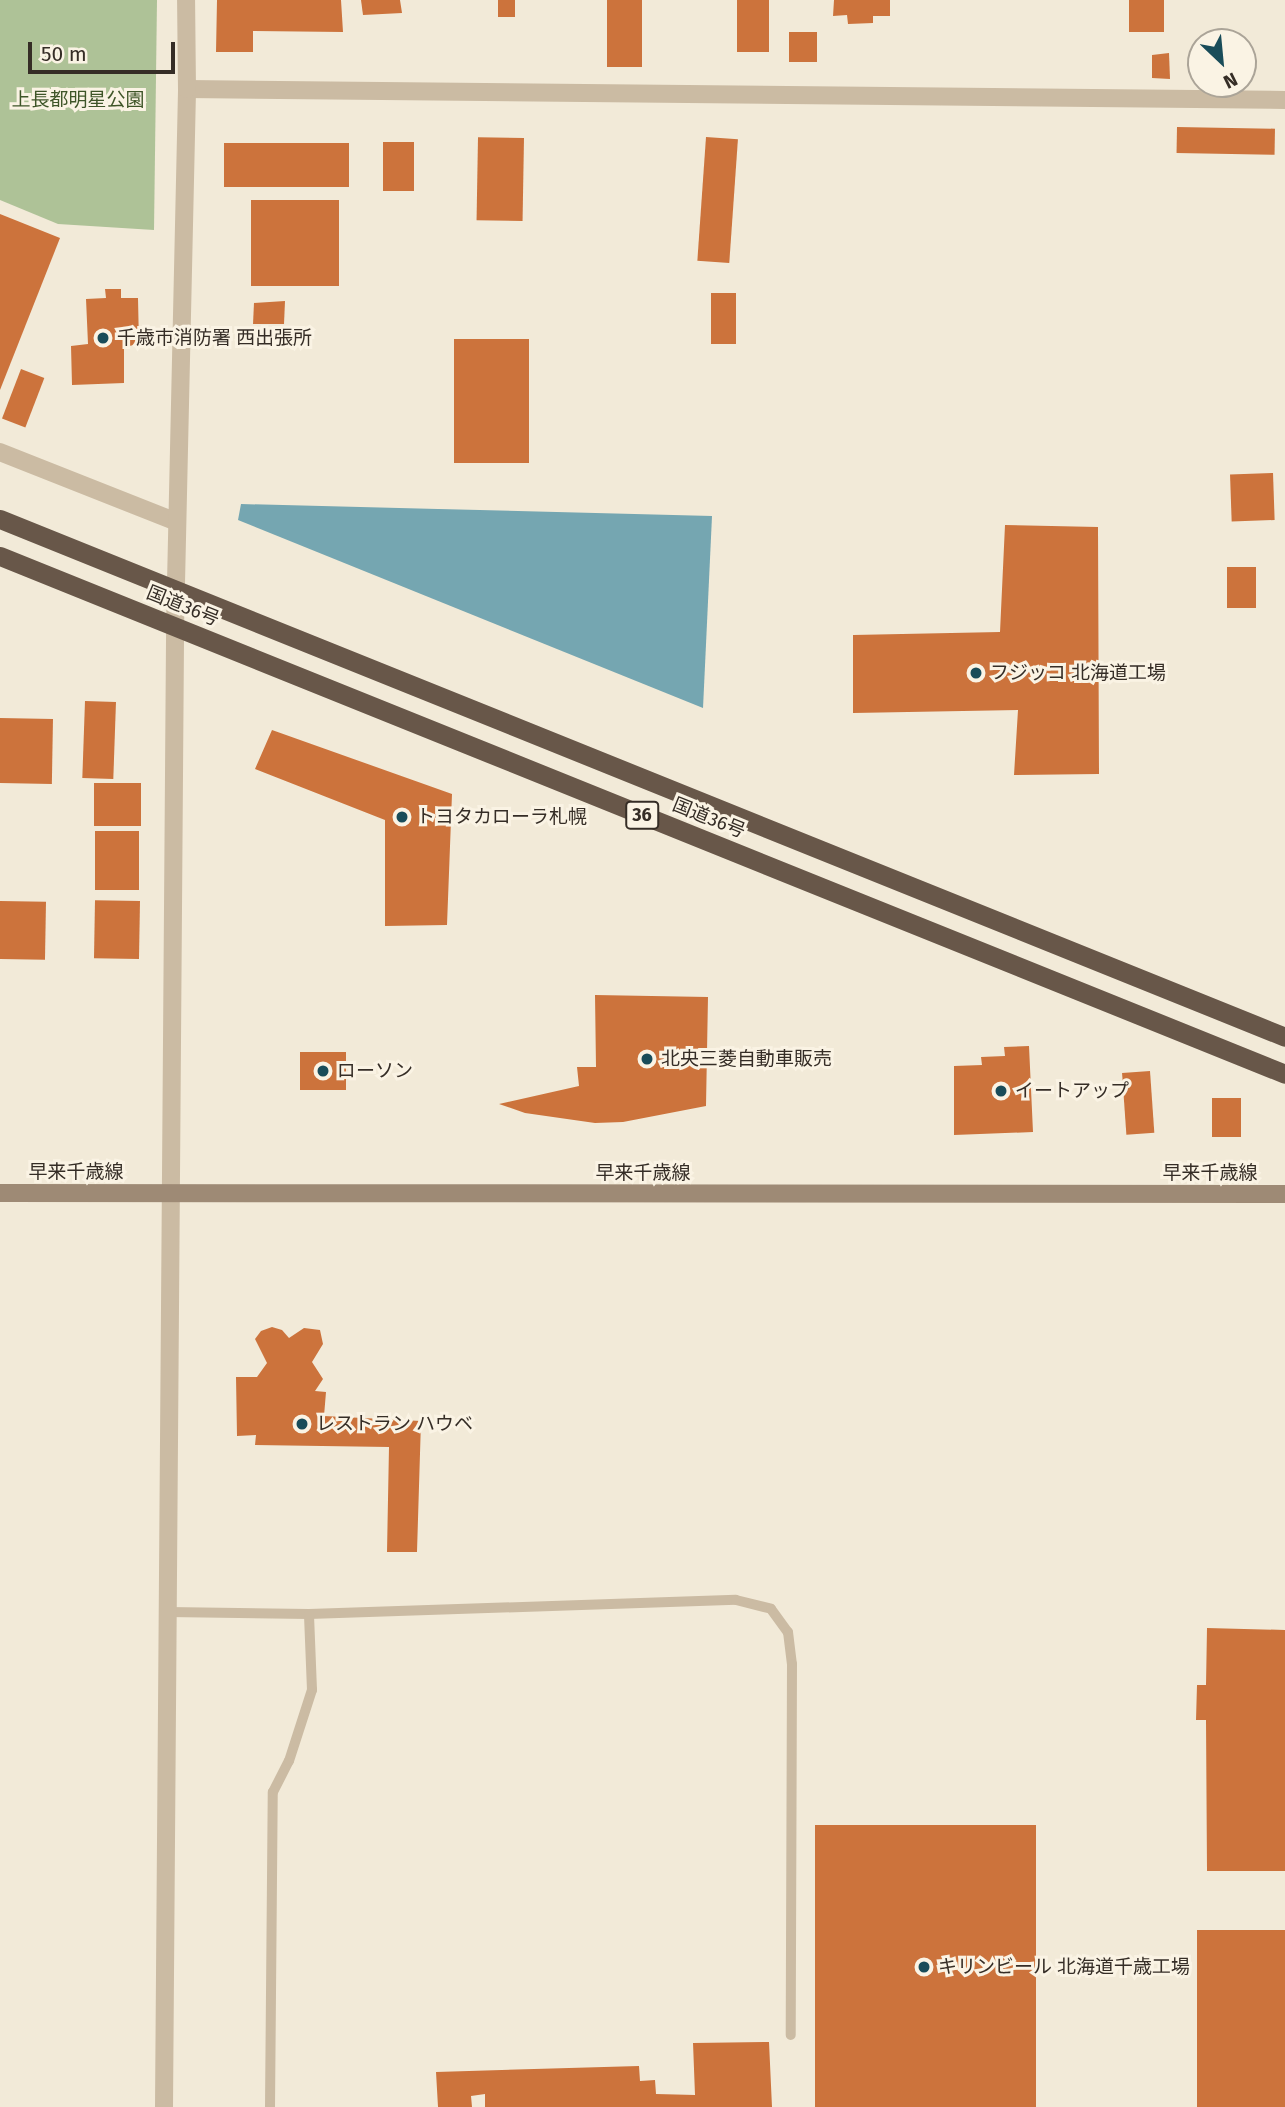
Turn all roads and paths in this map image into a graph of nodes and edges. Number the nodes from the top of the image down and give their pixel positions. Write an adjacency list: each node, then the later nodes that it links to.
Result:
1 (186, 0): 2 (street)
2 (187, 89): 3 (street); 6 (street)
3 (1285, 100)
4 (0, 452): 6 (street)
5 (0, 519): 8 (highway, 国道36号 / 36)
6 (177, 522): 8 (street)
7 (0, 556): 9 (highway, 国道36号 / 36)
8 (177, 590): 9 (street); 10 (highway, 国道36号 / 36)
9 (176, 628): 11 (highway, 国道36号 / 36); 13 (street)
10 (1285, 1037)
11 (1285, 1074)
12 (0, 1193): 13 (main road, 早来千歳線)
13 (172, 1193): 14 (main road, 早来千歳線); 15 (street)
14 (1285, 1195)
15 (168, 1612): 16 (lane); 18 (street)
16 (309, 1614): 17 (lane); 19 (lane)
17 (791, 2035)
18 (164, 2107)
19 (270, 2107)

